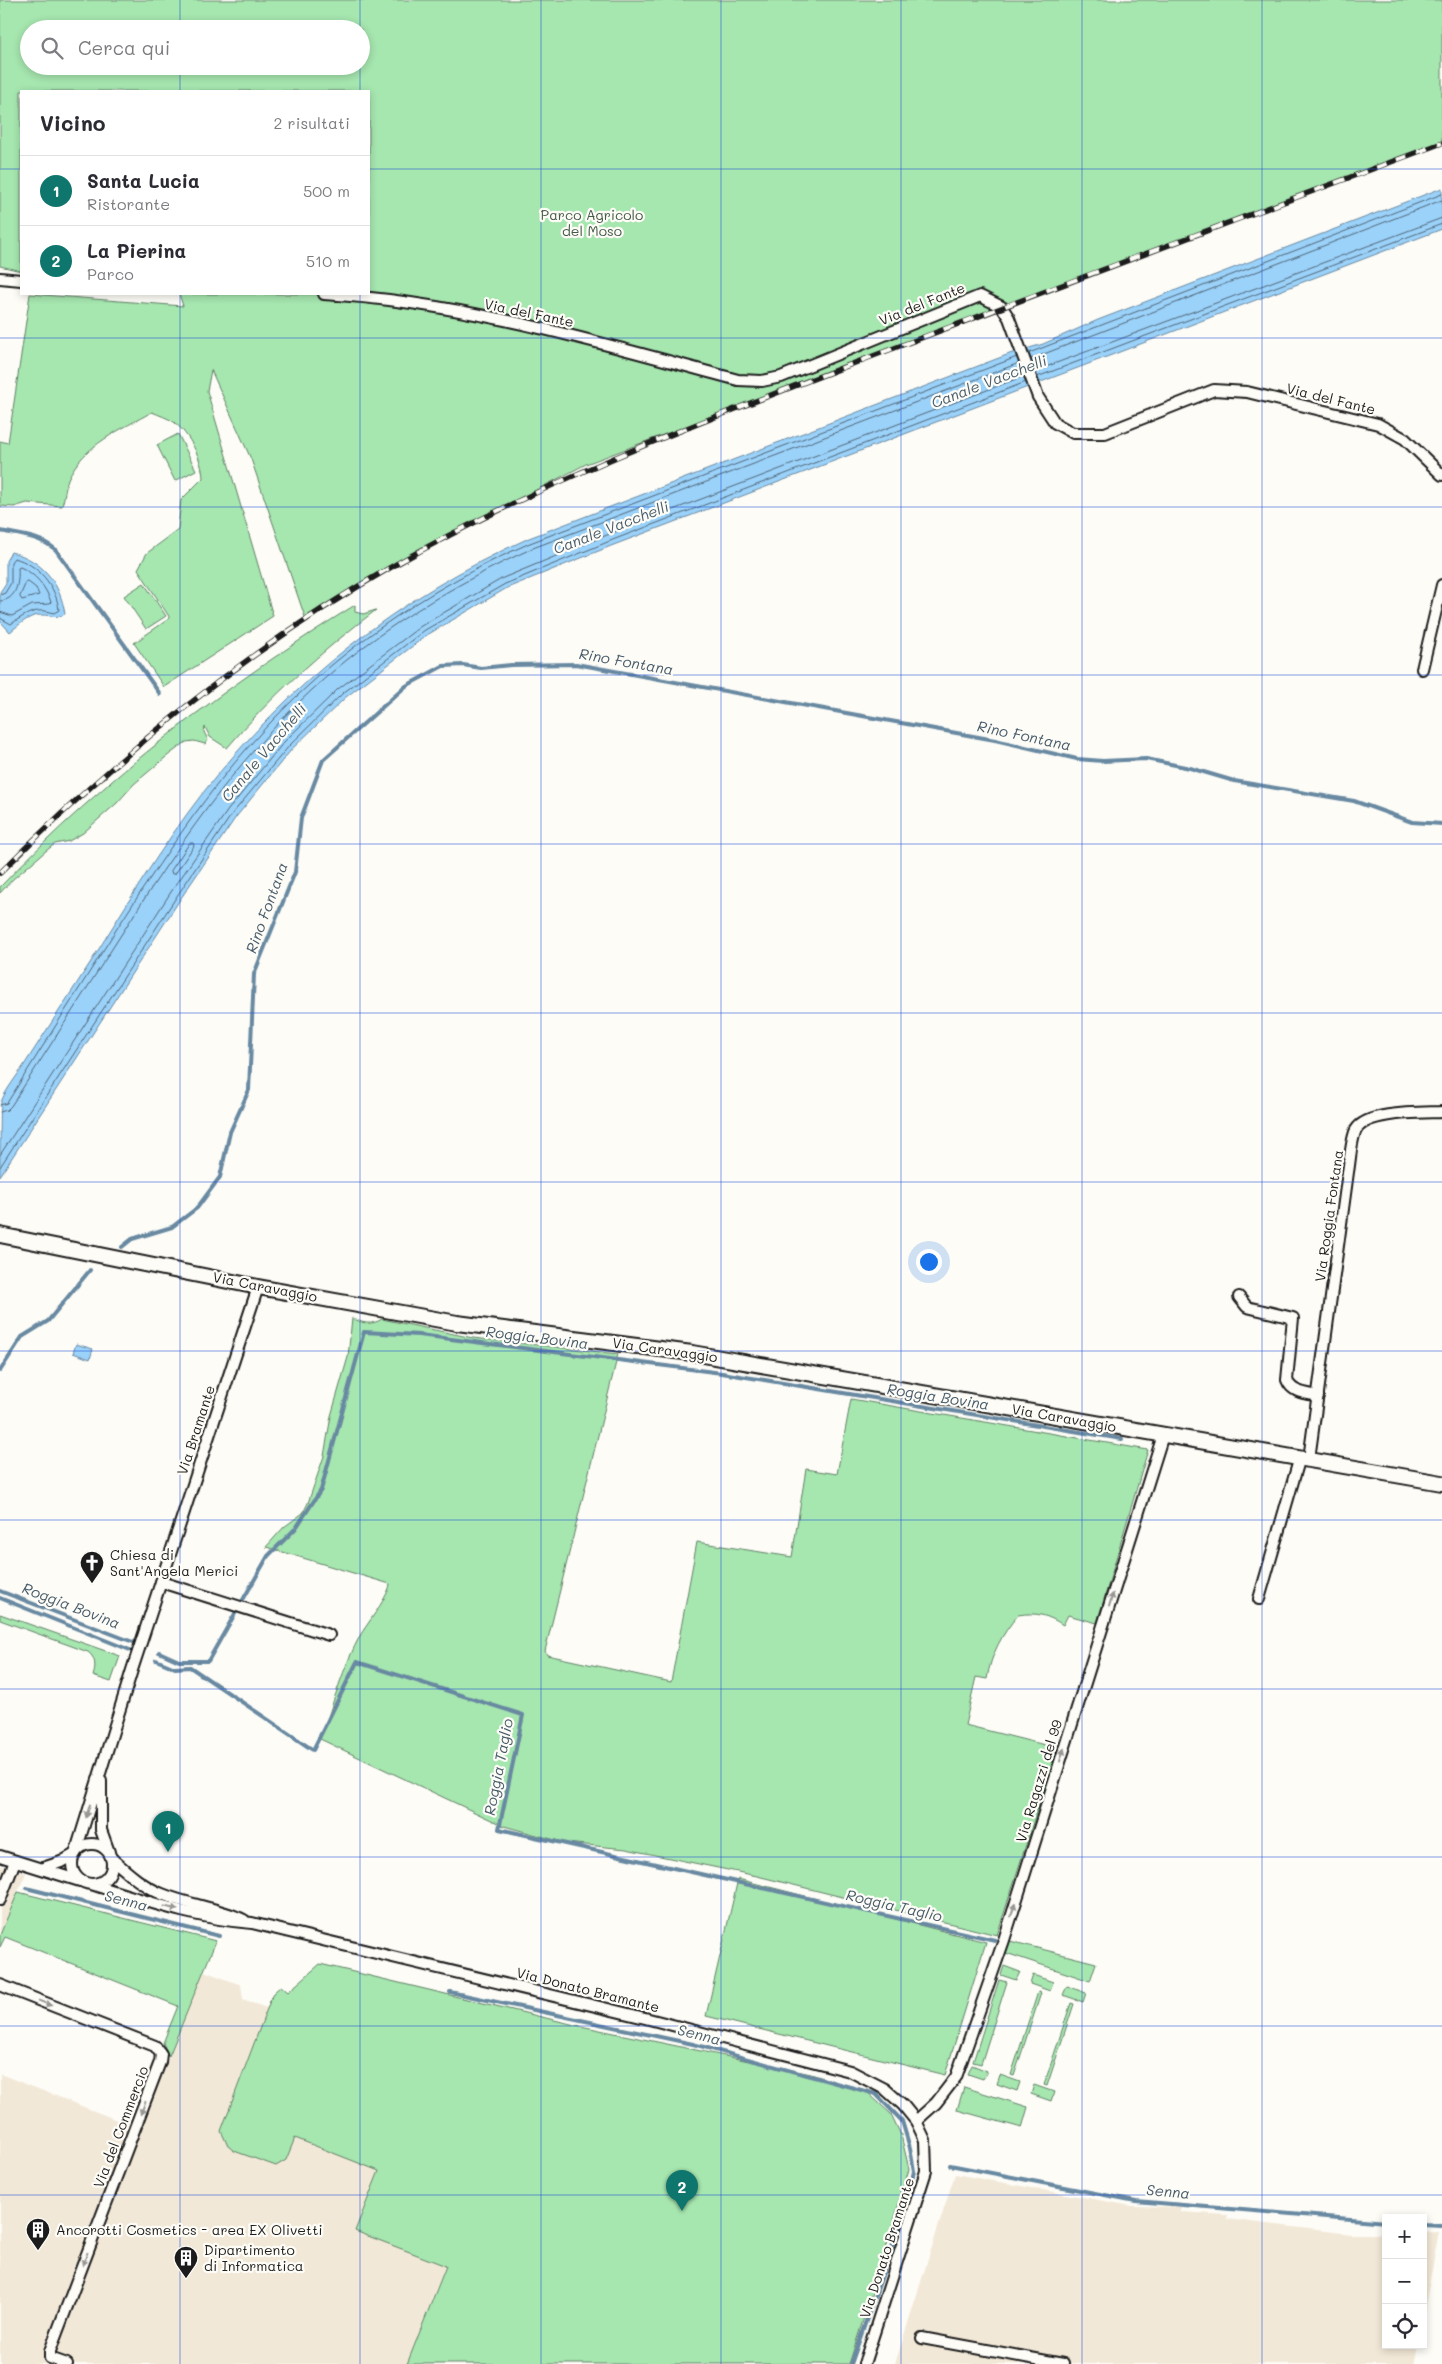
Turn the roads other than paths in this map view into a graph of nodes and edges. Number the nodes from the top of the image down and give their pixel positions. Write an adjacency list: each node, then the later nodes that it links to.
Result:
1 (0, 278): 2 (street)
2 (20, 280)
3 (341, 295): 4 (street, Via del Fante)
4 (1441, 470)
5 (1442, 585): 6 (street)
6 (1422, 669)
7 (1442, 1112): 11 (street, Via Roggia Fontana)
8 (0, 1235): 9 (street, Via Caravaggio)
9 (258, 1287): 12 (street, Via Caravaggio); 15 (street, Via Bramante)
10 (1239, 1297): 11 (street)
11 (1318, 1396): 13 (street, Via Roggia Fontana)
12 (1163, 1435): 13 (street, Via Caravaggio); 28 (street, Via Ragazzi del 99, one-way to 12)
13 (1305, 1458): 14 (street, Via Caravaggio); 16 (street)
14 (1442, 1483)
15 (161, 1582): 17 (street); 18 (street, Via Bramante)
16 (1259, 1599)
17 (329, 1636)
18 (102, 1767): 19 (street, Via Bramante, one-way to 19); 20 (street, Via Bramante)
19 (75, 1854): 20 (street); 23 (street); 24 (street)
20 (110, 1855): 24 (street); 26 (street, Via Donato Bramante)
21 (0, 1856): 22 (street, Via Donato Bramante)
22 (16, 1860): 23 (street, Via Donato Bramante); 25 (street)
23 (44, 1868): 24 (street, Via Donato Bramante)
24 (87, 1883): 26 (street, Via Donato Bramante, one-way to 26)
25 (0, 1900)
26 (252, 1923): 28 (street, Via Donato Bramante)
27 (0, 1985): 30 (street, Via del Commercio, one-way to 30)
28 (916, 2121): 31 (street, Via Donato Bramante)
29 (922, 2338): 32 (street)
30 (67, 2364)
31 (864, 2364)
32 (1063, 2364)

